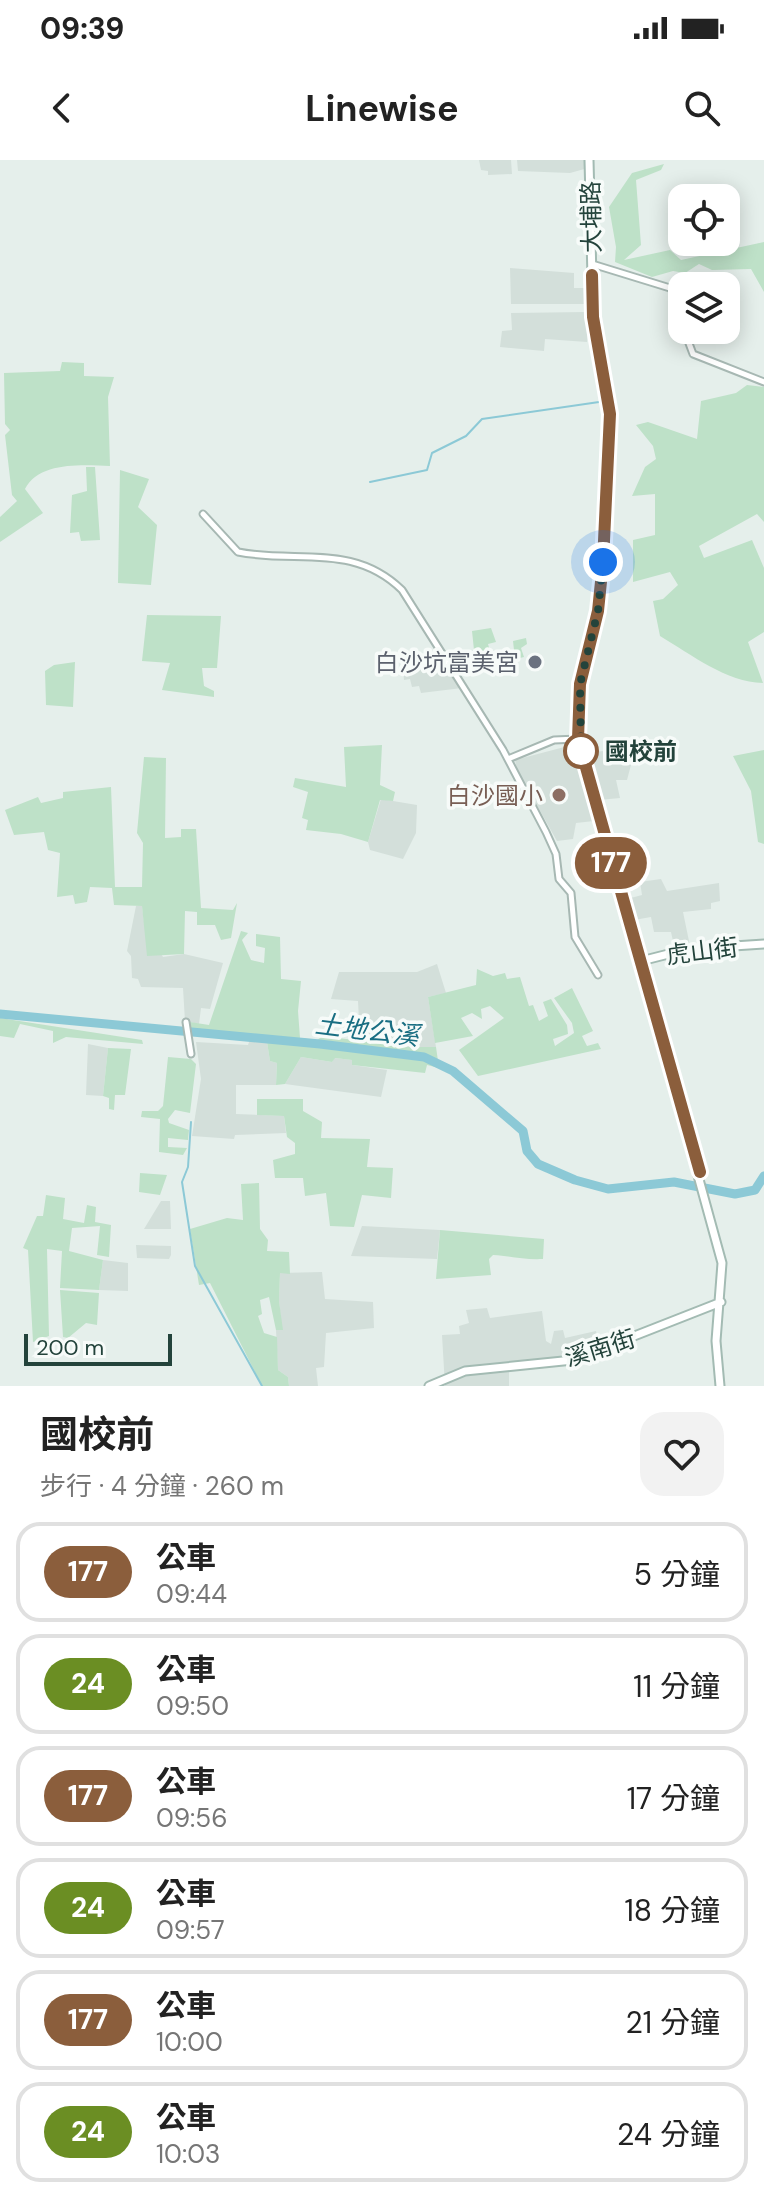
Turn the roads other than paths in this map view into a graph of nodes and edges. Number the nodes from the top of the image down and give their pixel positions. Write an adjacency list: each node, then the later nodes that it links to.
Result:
1 (589, 160): 2 (main road, 大埔路)
2 (592, 264): 3 (street); 7 (main road, 大埔路)
3 (668, 287)
4 (689, 344): 5 (street)
5 (764, 382)
6 (203, 514): 8 (street)
7 (578, 739): 8 (street); 10 (main road, 大埔路)
8 (508, 759): 11 (street)
9 (764, 944): 10 (main road, 虎山街)
10 (641, 961): 14 (main road, 大埔路)
11 (598, 975)
12 (186, 1025): 13 (street)
13 (191, 1054)
14 (721, 1302): 15 (main road, 溪南街); 17 (main road, 大埔路)
15 (439, 1385): 16 (main road, 溪南街)
16 (429, 1386)
17 (720, 1386)

